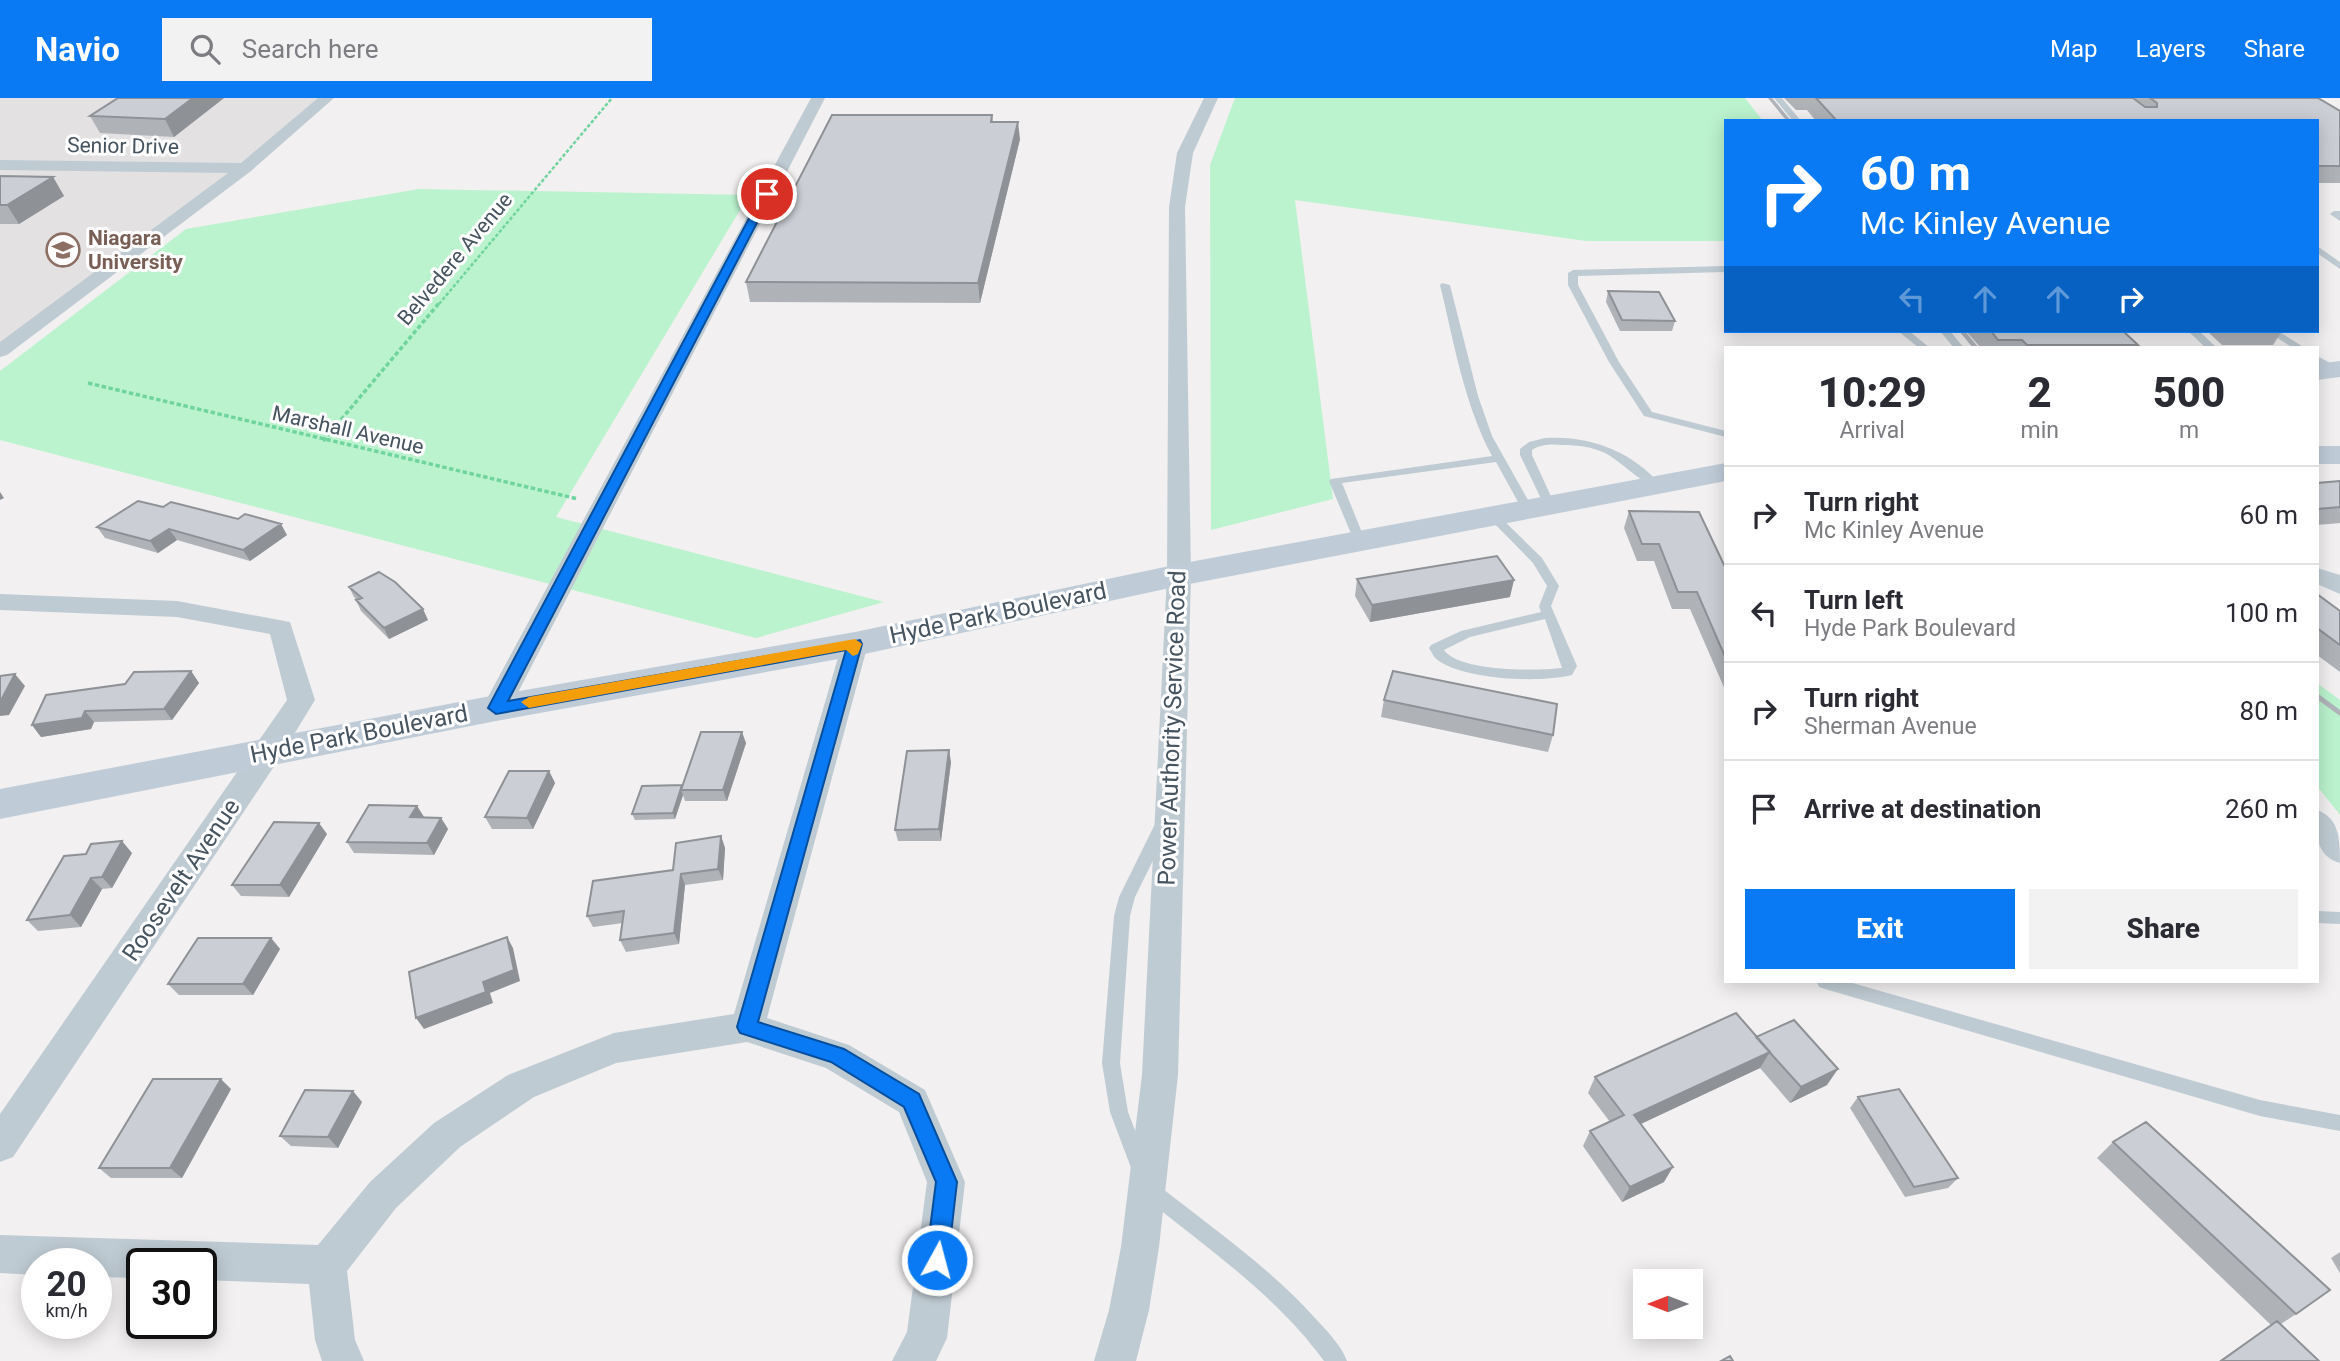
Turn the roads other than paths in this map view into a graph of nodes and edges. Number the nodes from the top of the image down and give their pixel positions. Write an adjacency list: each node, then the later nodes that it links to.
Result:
1 (327, 98): 7 (street)
2 (818, 98): 34 (street)
3 (1211, 98): 30 (street, Power Authority Service Road)
4 (1778, 98): 5 (lane)
5 (1795, 119)
6 (0, 165): 7 (street, Senior Drive)
7 (245, 169): 18 (street)
8 (2319, 250): 9 (lane)
9 (2340, 266)
10 (1724, 269): 19 (lane)
11 (1445, 285): 22 (lane)
12 (1906, 333): 15 (lane)
13 (2195, 333): 16 (lane)
14 (2275, 333): 17 (lane)
15 (1922, 346)
16 (2211, 346)
17 (2297, 346)
18 (0, 351)
19 (1724, 433)
20 (2319, 455): 21 (main road)
21 (2340, 455)
22 (1499, 458): 27 (lane); 29 (lane)
23 (1724, 472): 25 (main road, Hyde Park Boulevard)
24 (1724, 484): 26 (main road, Hyde Park Boulevard)
25 (1655, 485): 26 (main road, Hyde Park Boulevard); 27 (lane)
26 (1584, 498): 27 (main road, Hyde Park Boulevard)
27 (1538, 507): 28 (main road, Hyde Park Boulevard)
28 (1492, 515): 29 (main road, Hyde Park Boulevard); 32 (lane)
29 (1359, 540): 30 (main road, Hyde Park Boulevard)
30 (1179, 575): 33 (main road, Hyde Park Boulevard); 37 (street, Power Authority Service Road)
31 (0, 602): 35 (street, Roosevelt Avenue)
32 (1549, 614): 32 (lane)
33 (855, 644): 34 (main road, Hyde Park Boulevard); 43 (street)
34 (496, 708): 35 (main road, Hyde Park Boulevard)
35 (269, 752): 36 (main road, Hyde Park Boulevard); 45 (street, Roosevelt Avenue)
36 (0, 804)
37 (1170, 809): 46 (street, Power Authority Service Road); 46 (lane)
38 (2319, 824): 39 (street)
39 (2340, 851)
40 (2319, 917): 41 (lane)
41 (2340, 918)
42 (1828, 983): 44 (lane)
43 (747, 1027): 48 (street); 50 (street)
44 (2340, 1124)
45 (0, 1145)
46 (1149, 1189): 51 (street, Power Authority Service Road); 52 (lane)
47 (0, 1254): 48 (street)
48 (327, 1265): 49 (street)
49 (344, 1361)
50 (913, 1361)
51 (1115, 1361)
52 (1337, 1361)

